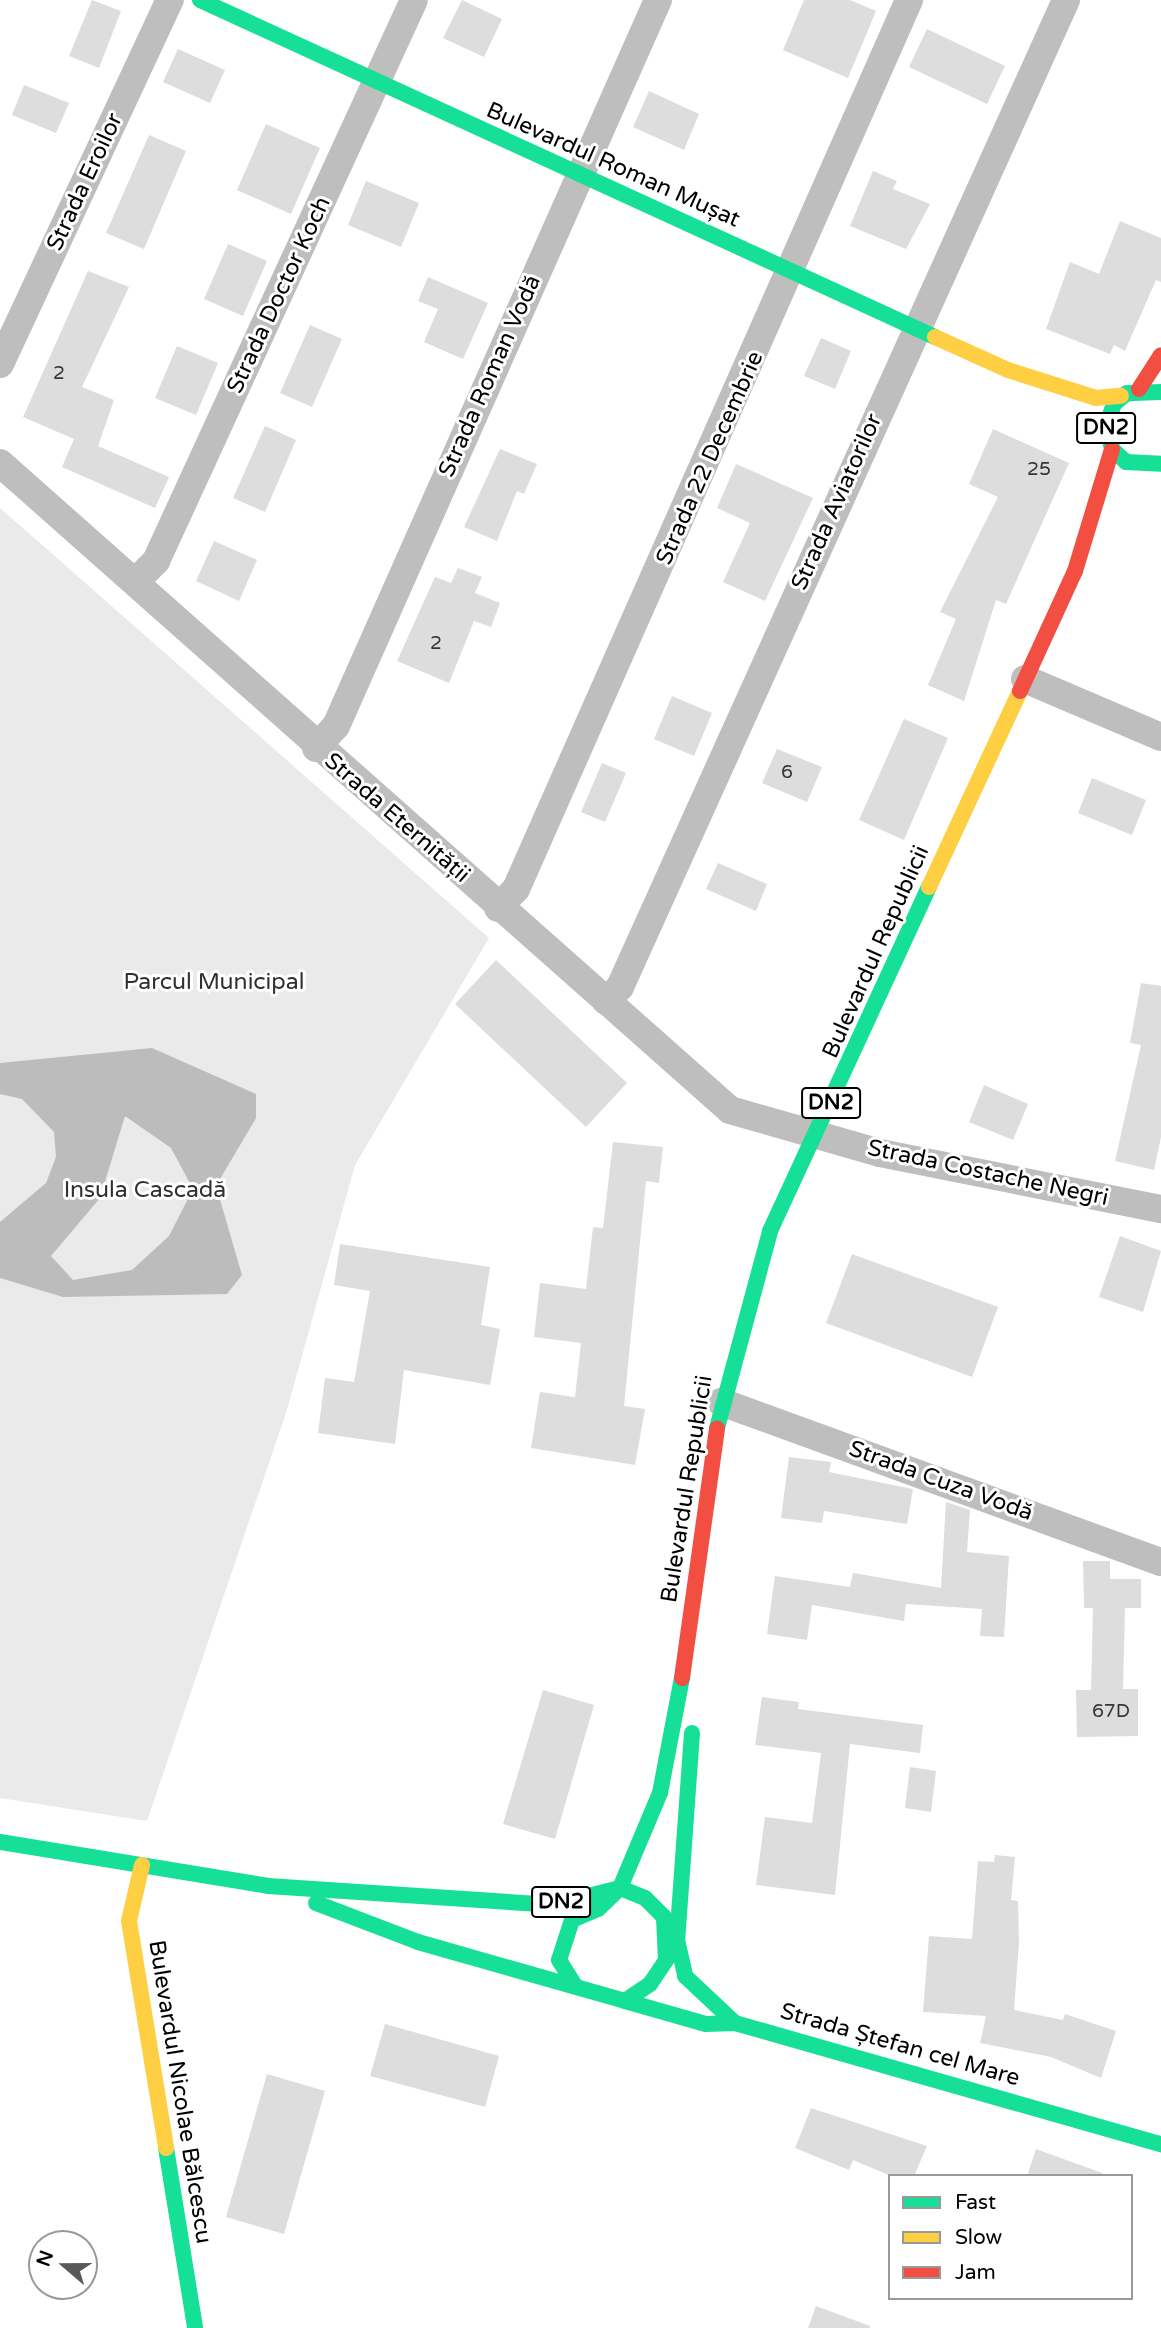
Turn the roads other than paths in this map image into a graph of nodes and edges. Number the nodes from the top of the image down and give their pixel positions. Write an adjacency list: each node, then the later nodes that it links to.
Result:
1 (170, 0): 12 (street, Strada Eroilor)
2 (200, 0): 7 (main road, Bulevardul Roman Mușat)
3 (414, 0): 7 (street, Strada Doctor Koch)
4 (658, 0): 8 (street, Strada Roman Vodă)
5 (909, 0): 9 (street, Strada 22 Decembrie)
6 (1066, 0): 10 (street, Strada Aviatorilor)
7 (377, 83): 8 (main road, Bulevardul Roman Mușat); 26 (street, Strada Doctor Koch)
8 (579, 175): 9 (main road, Bulevardul Roman Mușat); 29 (street, Strada Roman Vodă)
9 (793, 272): 10 (main road, Bulevardul Roman Mușat); 30 (street, Strada 22 Decembrie)
10 (916, 327): 13 (main road, Bulevardul Roman Mușat); 31 (street, Strada Aviatorilor)
11 (1161, 355): 14 (main road)
12 (0, 364)
13 (1008, 370): 16 (main road, Bulevardul Roman Mușat); 17 (main road, Bulevardul Roman Mușat)
14 (1139, 389): 15 (main road, DN2); 16 (main road, DN2)
15 (1161, 392)
16 (1121, 396): 19 (main road, DN2)
17 (1070, 411)
18 (1091, 425): 19 (main road)
19 (1109, 443): 22 (main road, DN2); 25 (main road, Bulevardul Republicii / DN2)
20 (0, 463): 26 (street, Strada Eternității)
21 (1161, 464): 22 (main road, DN2)
22 (1144, 468): 23 (main road, DN2)
23 (1132, 485)
24 (1111, 517): 25 (main road, Bulevardul Republicii / DN2)
25 (1075, 571): 27 (main road, Bulevardul Republicii / DN2)
26 (135, 582): 29 (street, Strada Eternității)
27 (1026, 678): 28 (street); 32 (main road, Bulevardul Republicii / DN2)
28 (1161, 737)
29 (316, 747): 30 (street, Strada Eternității)
30 (498, 908): 31 (street, Strada Eternității)
31 (606, 1001): 32 (street, Strada Eternității)
32 (814, 1137): 33 (street, Strada Costache Negri); 34 (main road, Bulevardul Republicii / DN2)
33 (1161, 1209)
34 (721, 1402): 35 (street, Strada Cuza Vodă); 36 (main road, Bulevardul Republicii / DN2)
35 (1161, 1562)
36 (685, 1665): 37 (main road, DN2); 41 (main road, Bulevardul Republicii / DN2)
37 (687, 1818): 42 (main road, DN2); 46 (main road)
38 (0, 1842): 39 (main road, DN2)
39 (142, 1865): 40 (main road, DN2); 54 (main road, Bulevardul Nicolae Bălcescu)
40 (268, 1885): 41 (main road, DN2); 44 (main road, DN2)
41 (620, 1888): 42 (main road, DN2); 47 (main road)
42 (655, 1888): 43 (main road, DN2); 49 (main road)
43 (632, 1912)
44 (372, 1922): 48 (main road, DN2); 50 (main road, DN2)
45 (584, 1936): 47 (main road, DN2)
46 (677, 1940): 49 (main road); 52 (main road)
47 (554, 1943): 50 (main road)
48 (494, 1944)
49 (666, 1960): 51 (main road)
50 (575, 1986): 51 (main road, DN2)
51 (625, 2000): 52 (main road, Strada Ștefan cel Mare)
52 (735, 2022): 53 (main road, Strada Ștefan cel Mare)
53 (1161, 2144)
54 (195, 2328)

